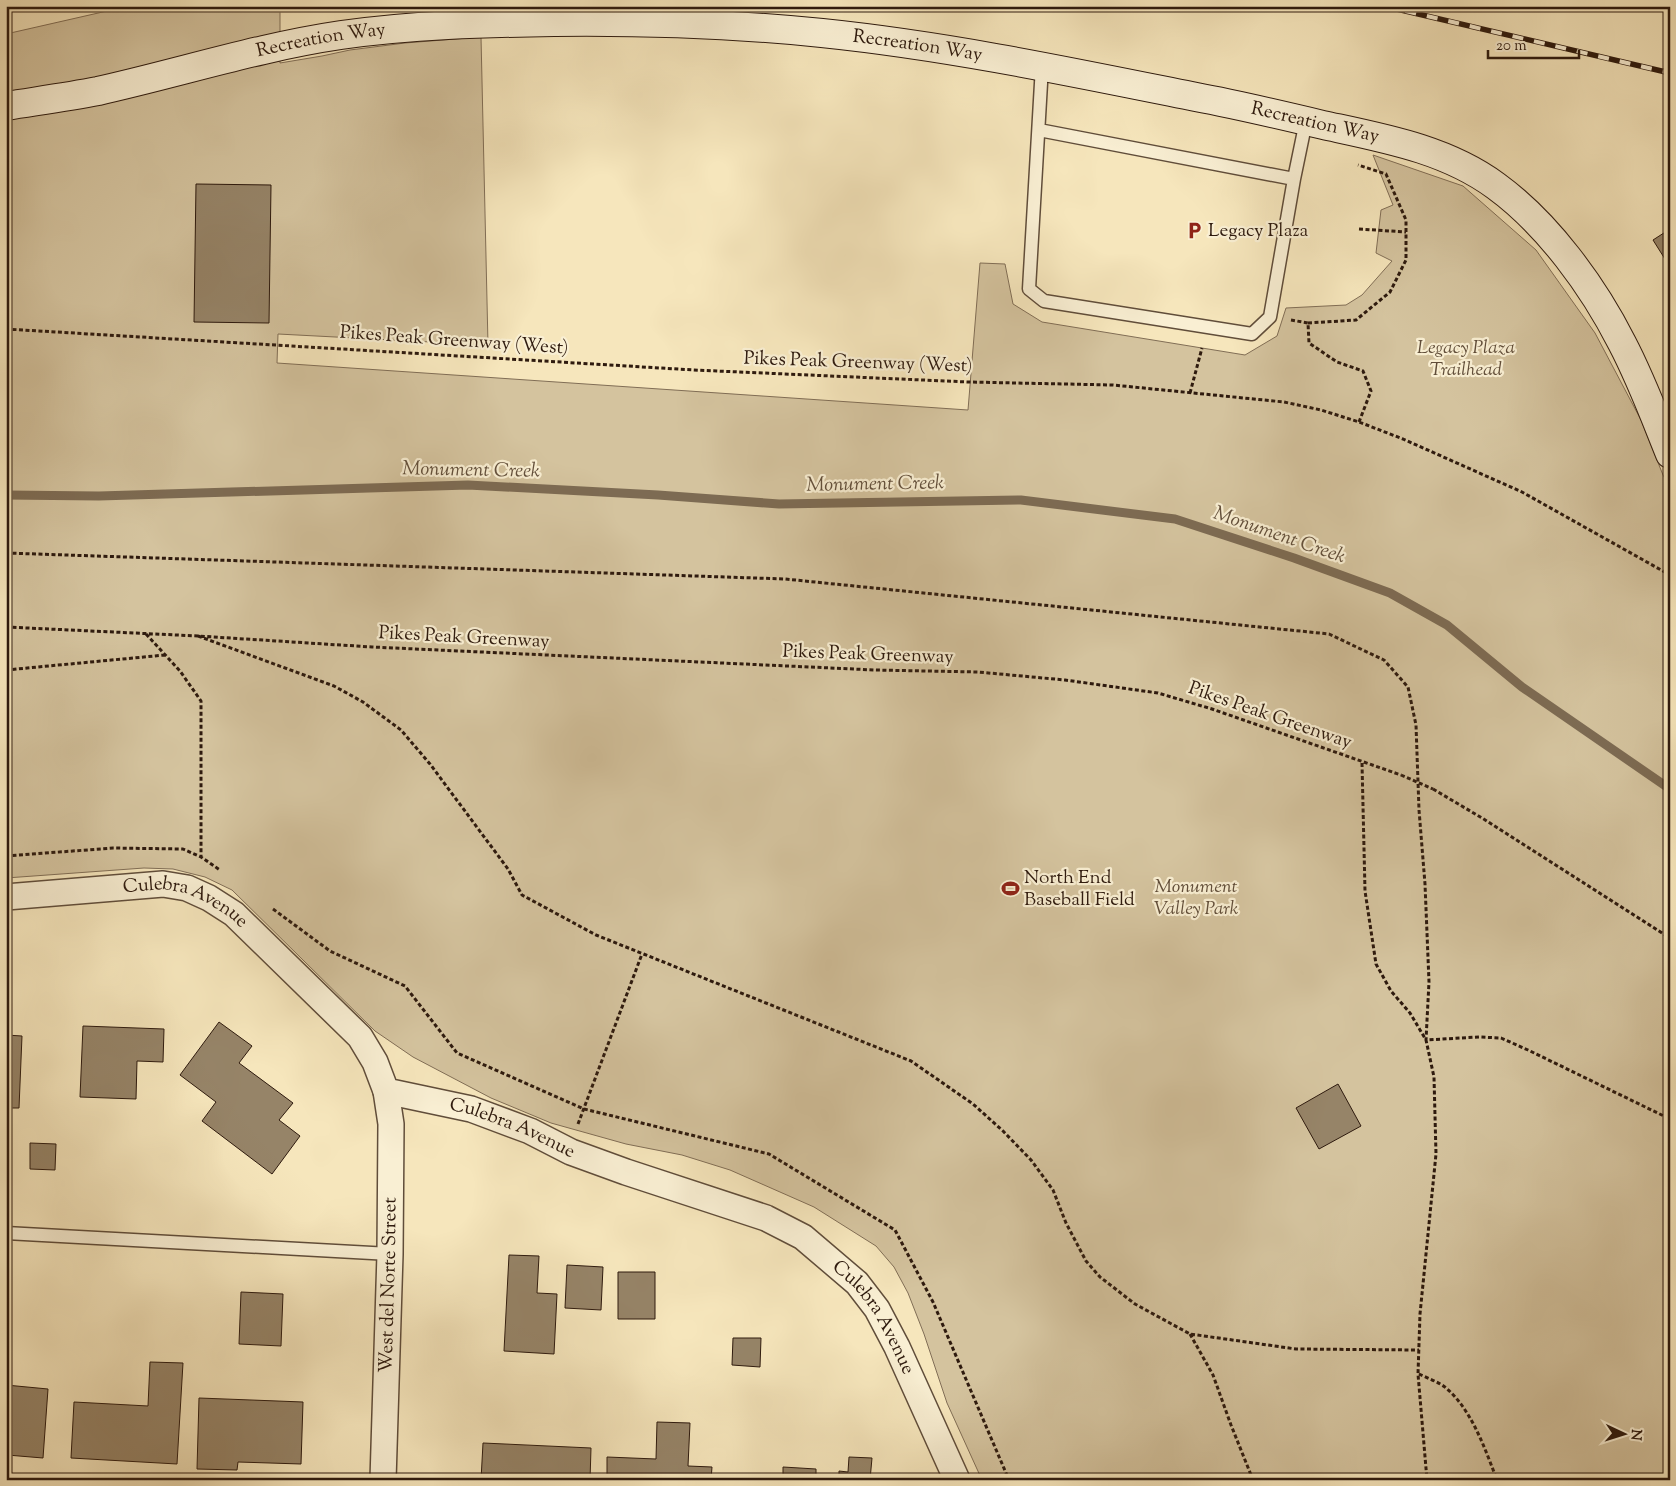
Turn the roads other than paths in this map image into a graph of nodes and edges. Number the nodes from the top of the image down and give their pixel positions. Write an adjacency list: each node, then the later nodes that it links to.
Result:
1 (1042, 66): 2 (street, Recreation Way); 3 (street, Recreation Way); 4 (lane)
2 (6, 106)
3 (1306, 121): 5 (lane); 6 (street, Recreation Way)
4 (1039, 130): 5 (lane); 5 (lane)
5 (1294, 179)
6 (1662, 413): 7 (street, Recreation Way)
7 (1670, 454)
8 (6, 897): 9 (street, Culebra Avenue)
9 (386, 1090): 11 (street, West del Norte Street); 13 (street, Culebra Avenue)
10 (6, 1233): 11 (lane)
11 (390, 1254): 12 (street, West del Norte Street)
12 (383, 1480)
13 (956, 1480)

